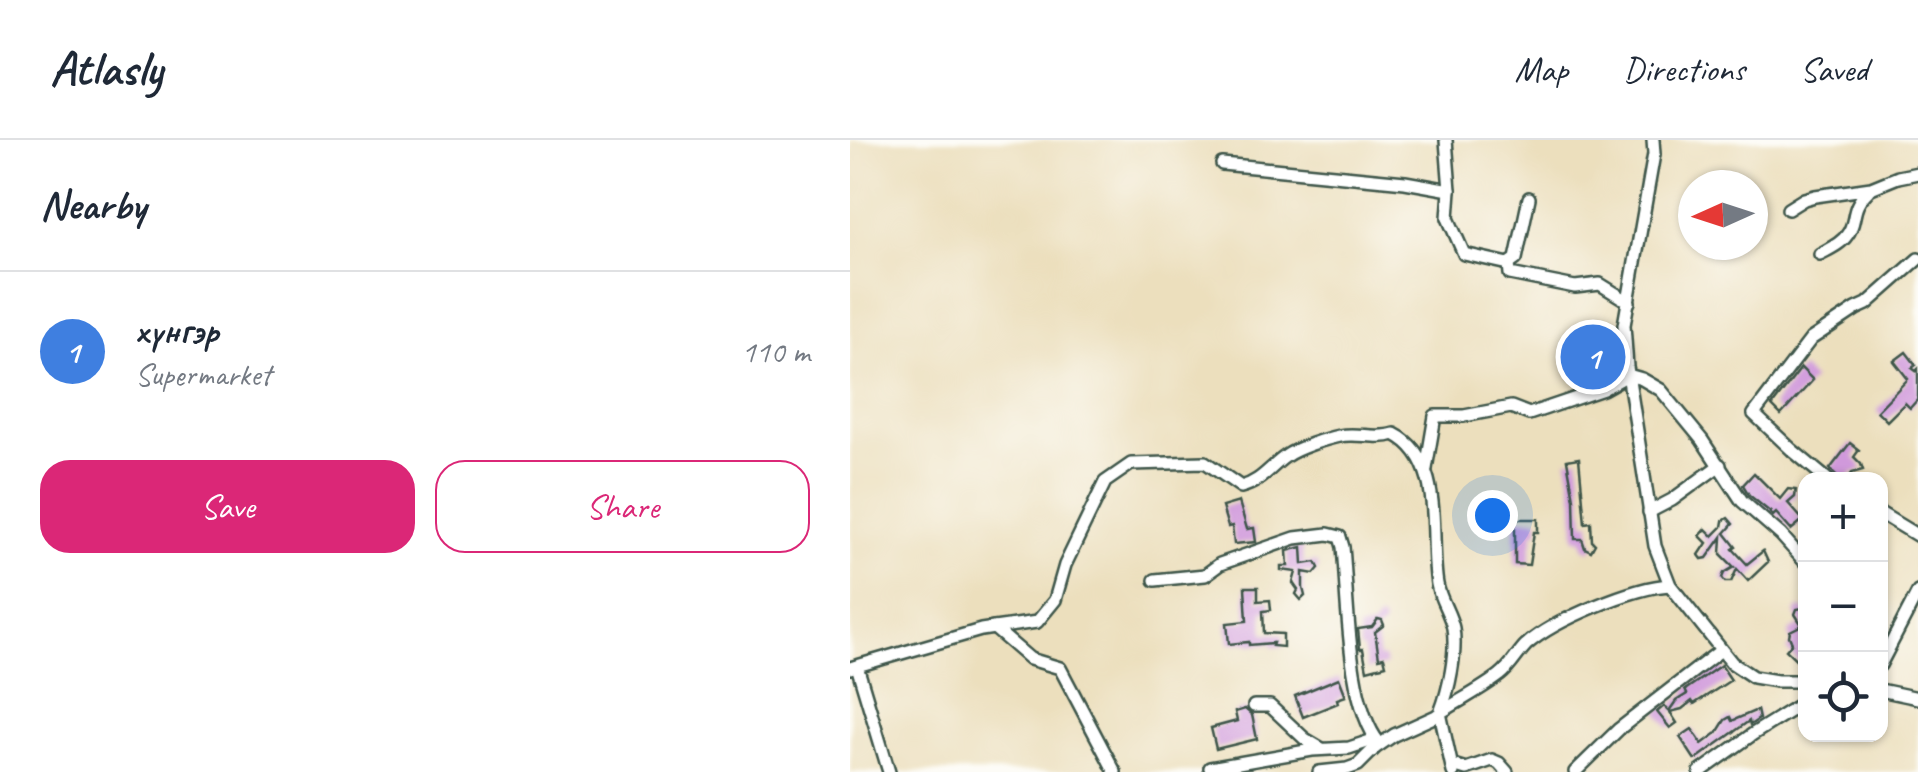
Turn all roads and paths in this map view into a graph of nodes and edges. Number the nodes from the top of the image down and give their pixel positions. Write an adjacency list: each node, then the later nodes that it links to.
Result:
1 (1446, 140): 6 (street)
2 (1653, 140): 12 (street)
3 (1222, 164): 6 (street)
4 (1918, 173): 5 (street)
5 (1871, 188): 8 (street); 9 (street)
6 (1450, 190): 11 (street)
7 (1529, 198): 11 (street)
8 (1788, 208)
9 (1820, 254)
10 (1918, 259): 15 (street)
11 (1509, 264): 12 (street)
12 (1629, 302): 13 (street)
13 (1628, 375): 14 (street); 16 (street); 17 (street)
14 (1720, 465): 17 (street); 20 (street)
15 (1818, 472)
16 (1425, 473): 24 (street); 33 (street)
17 (1649, 512): 22 (street)
18 (1888, 518): 19 (street)
19 (1918, 536)
20 (1805, 562)
21 (1155, 580): 34 (street)
22 (1670, 585): 26 (street); 33 (street)
23 (1918, 592): 25 (street)
24 (994, 628): 27 (street); 39 (street)
25 (1888, 640)
26 (1721, 650): 28 (street); 42 (street)
27 (853, 667): 38 (street)
28 (1798, 680)
29 (1888, 692): 30 (street)
30 (1918, 698)
31 (1254, 706): 35 (street)
32 (1798, 707): 43 (street)
33 (1440, 713): 34 (street); 37 (street)
34 (1378, 742): 35 (street); 40 (street)
35 (1322, 748): 36 (street)
36 (1210, 768)
37 (1453, 768): 41 (street)
38 (888, 772)
39 (1115, 772)
40 (1319, 772)
41 (1506, 772)
42 (1575, 772)
43 (1700, 772)

